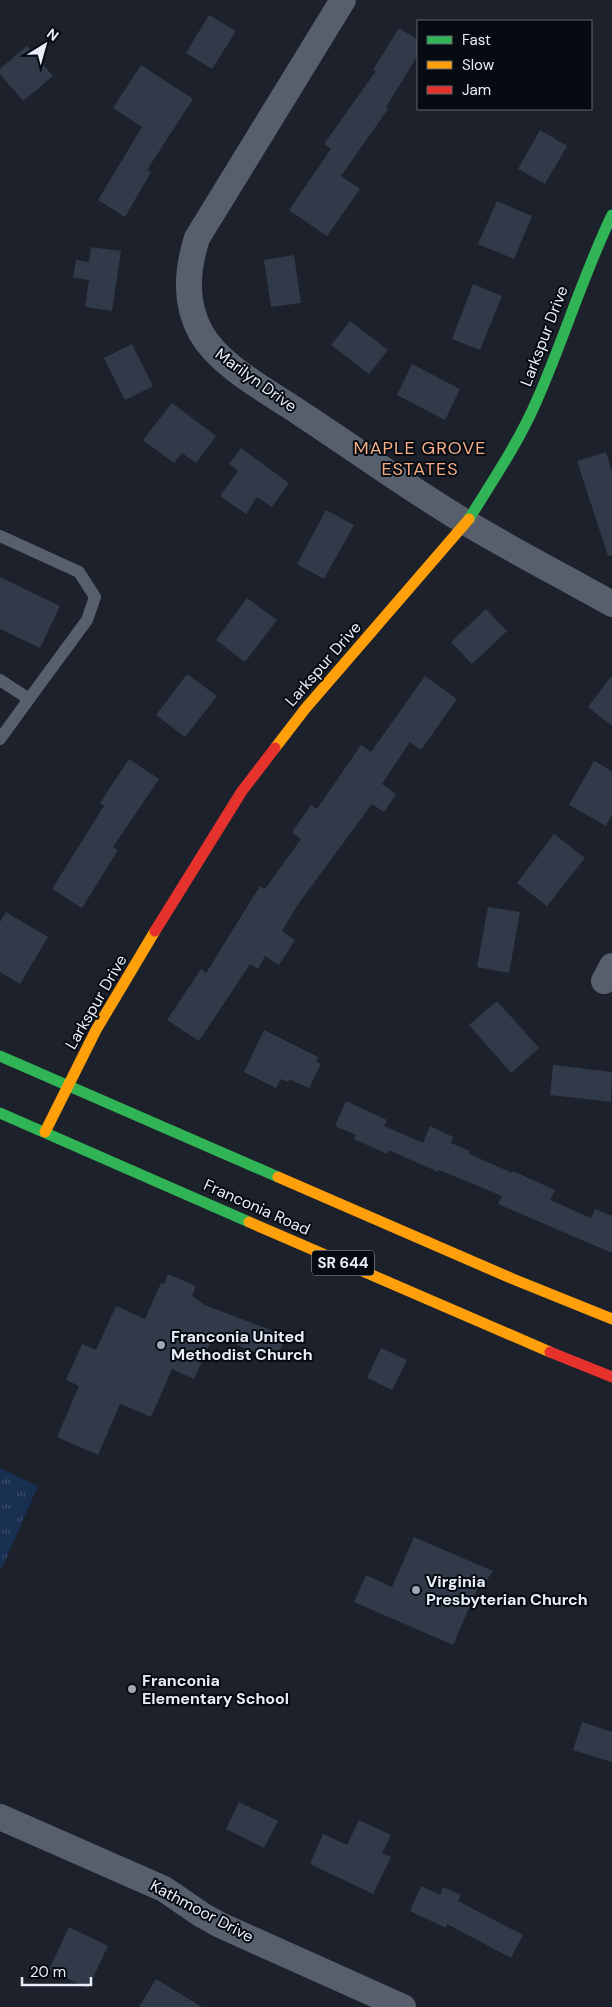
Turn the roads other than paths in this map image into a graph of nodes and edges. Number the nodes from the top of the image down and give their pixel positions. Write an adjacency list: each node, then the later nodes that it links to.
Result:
1 (343, 0): 3 (street, Marilyn Drive)
2 (612, 214): 3 (main road, Larkspur Drive)
3 (467, 523): 5 (street, Marilyn Drive); 10 (main road, Larkspur Drive)
4 (0, 536): 7 (lane)
5 (612, 604)
6 (0, 680): 7 (lane)
7 (28, 700): 8 (lane)
8 (0, 739)
9 (0, 1056): 10 (main road)
10 (69, 1084): 12 (main road, Larkspur Drive); 13 (main road)
11 (0, 1113): 12 (main road, Franconia Road / SR 644)
12 (45, 1132): 14 (main road, Franconia Road / SR 644)
13 (612, 1319)
14 (612, 1377)
15 (0, 1817): 16 (street, Kathmoor Drive)
16 (403, 2007)

